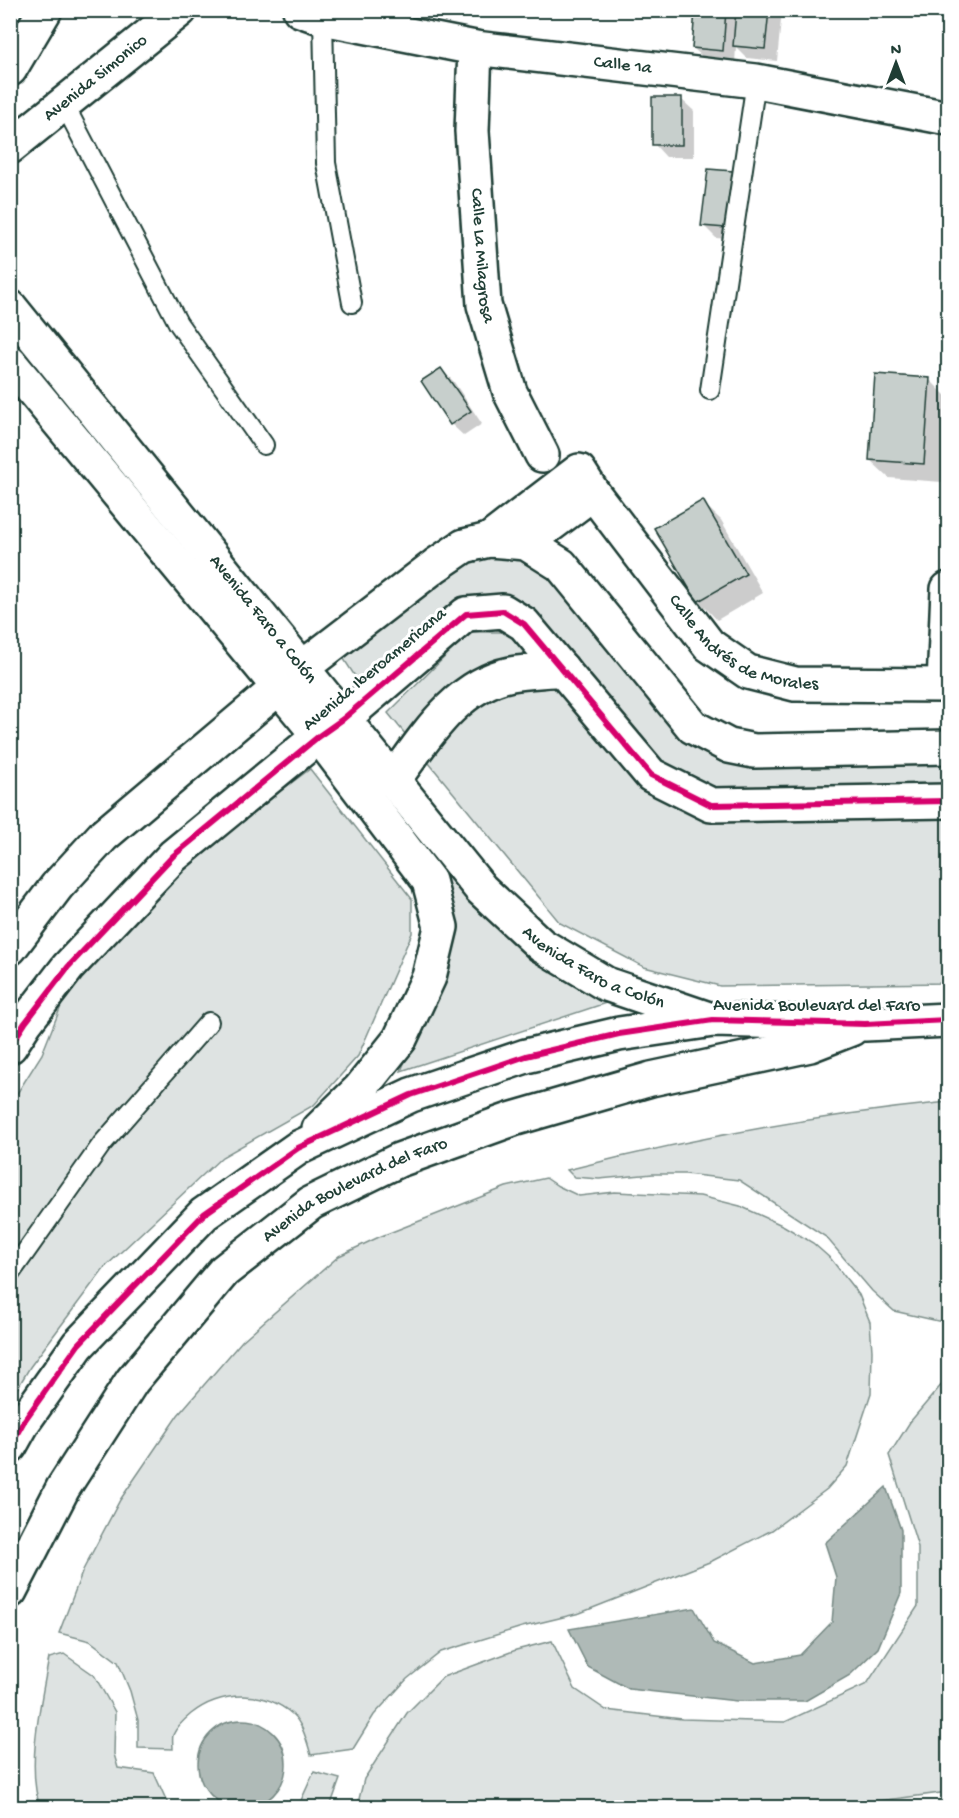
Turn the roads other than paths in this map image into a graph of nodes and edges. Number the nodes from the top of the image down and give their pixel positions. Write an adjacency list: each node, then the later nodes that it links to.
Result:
1 (180, 10): 7 (street, Avenida Simonico)
2 (311, 14): 4 (street, Calle 1a); 10 (lane)
3 (28, 21): 5 (street)
4 (475, 48): 6 (street, Calle 1a); 15 (street, Calle La Milagrosa)
5 (10, 69)
6 (756, 81): 8 (street, Calle 1a); 13 (lane)
7 (64, 104): 9 (street, Avenida Simonico); 14 (lane)
8 (948, 118)
9 (10, 147)
10 (352, 303)
11 (10, 307): 21 (street, Avenida Faro a Colón)
12 (10, 363): 21 (street, Avenida Faro a Colón)
13 (710, 390)
14 (264, 445)
15 (543, 455)
16 (586, 482): 17 (street); 18 (street); 22 (street, Calle Andrés de Morales)
17 (489, 540): 18 (street); 21 (street)
18 (526, 543): 24 (street)
19 (948, 589): 22 (street)
20 (562, 669): 23 (street, Avenida Iberoamericana); 25 (street); 26 (street, Avenida Iberoamericana)
21 (290, 677): 23 (street, Avenida Faro a Colón); 27 (street)
22 (946, 685)
23 (331, 727): 25 (street, Avenida Faro a Colón); 32 (street, Avenida Iberoamericana); 33 (street, Avenida Faro a Colón)
24 (948, 747)
25 (393, 781): 28 (street, Avenida Faro a Colón)
26 (948, 801)
27 (10, 948)
28 (713, 1020): 31 (street, Avenida Boulevard del Faro); 33 (street, Avenida Boulevard del Faro)
29 (948, 1020): 31 (street, Avenida Boulevard del Faro)
30 (209, 1022): 34 (lane)
31 (865, 1024): 36 (street, Avenida Boulevard del Faro)
32 (10, 1046)
33 (298, 1148): 35 (street, Avenida Boulevard del Faro)
34 (10, 1274)
35 (10, 1446)
36 (10, 1591)

